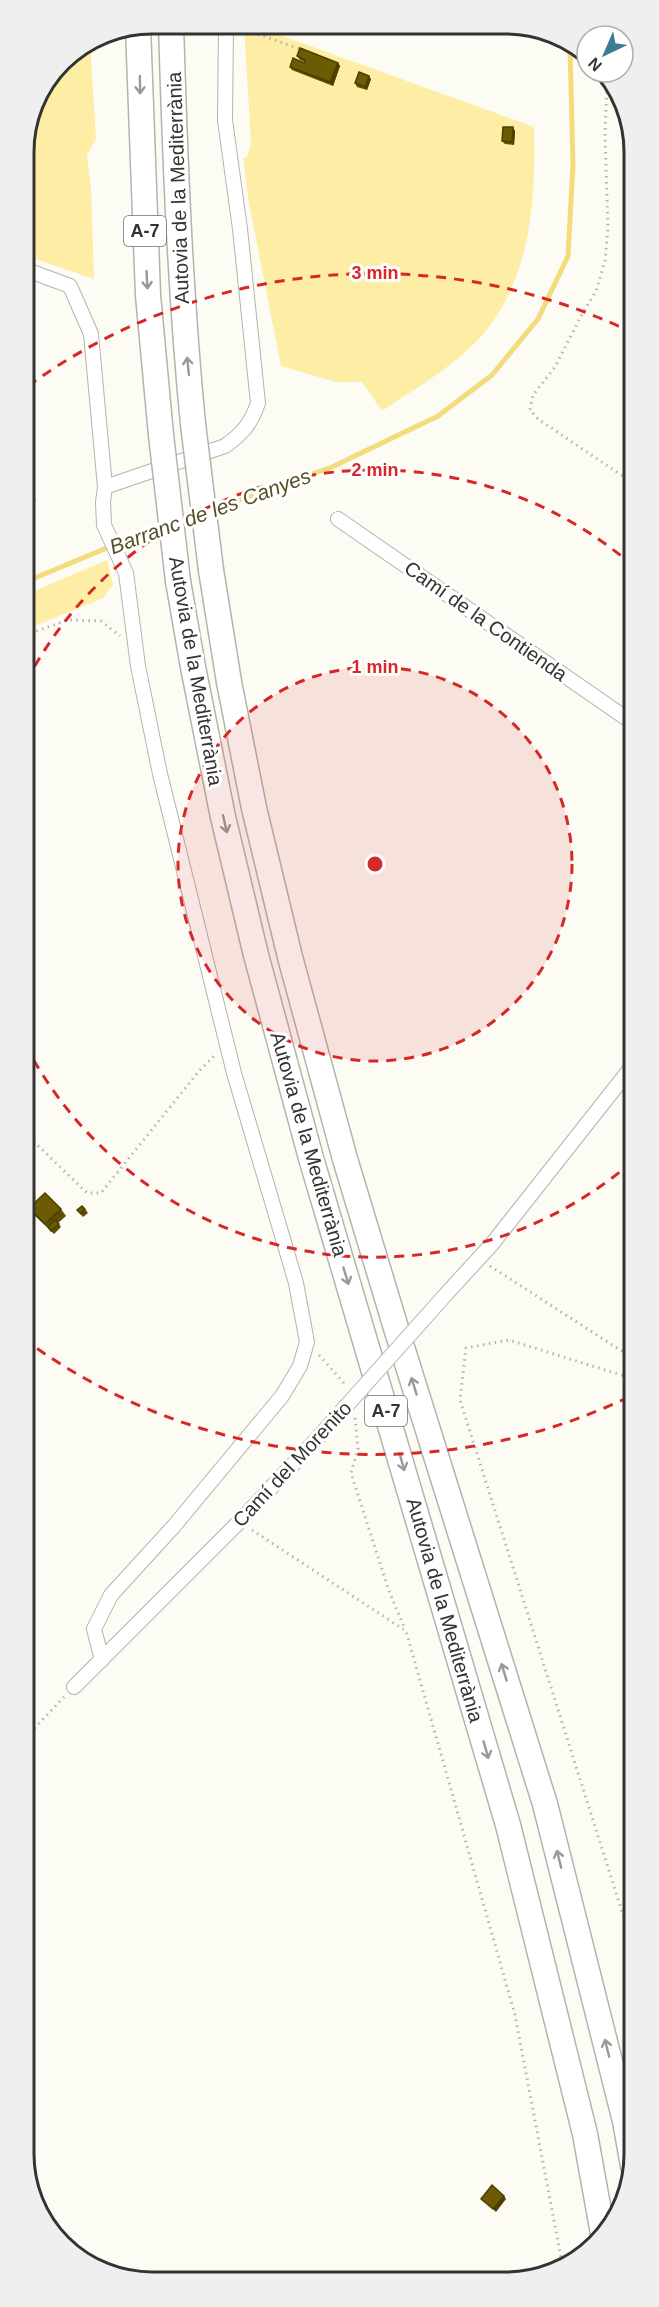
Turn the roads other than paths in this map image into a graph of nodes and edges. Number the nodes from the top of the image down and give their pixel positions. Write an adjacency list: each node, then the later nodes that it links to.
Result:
1 (171, 34): 11 (highway, Autovia de la Mediterrània / A-7, one-way to 1, bridge)
2 (226, 34): 5 (street)
3 (138, 36): 12 (highway, Autovia de la Mediterrània / A-7, one-way to 12, bridge)
4 (35, 273): 5 (street)
5 (105, 487): 9 (street)
6 (338, 519): 7 (street, Camí de la Contienda)
7 (624, 717)
8 (624, 1077): 9 (street, Camí del Morenito, bridge)
9 (102, 1660): 10 (street, Camí del Morenito)
10 (74, 1687)
11 (624, 2117)
12 (601, 2225)

